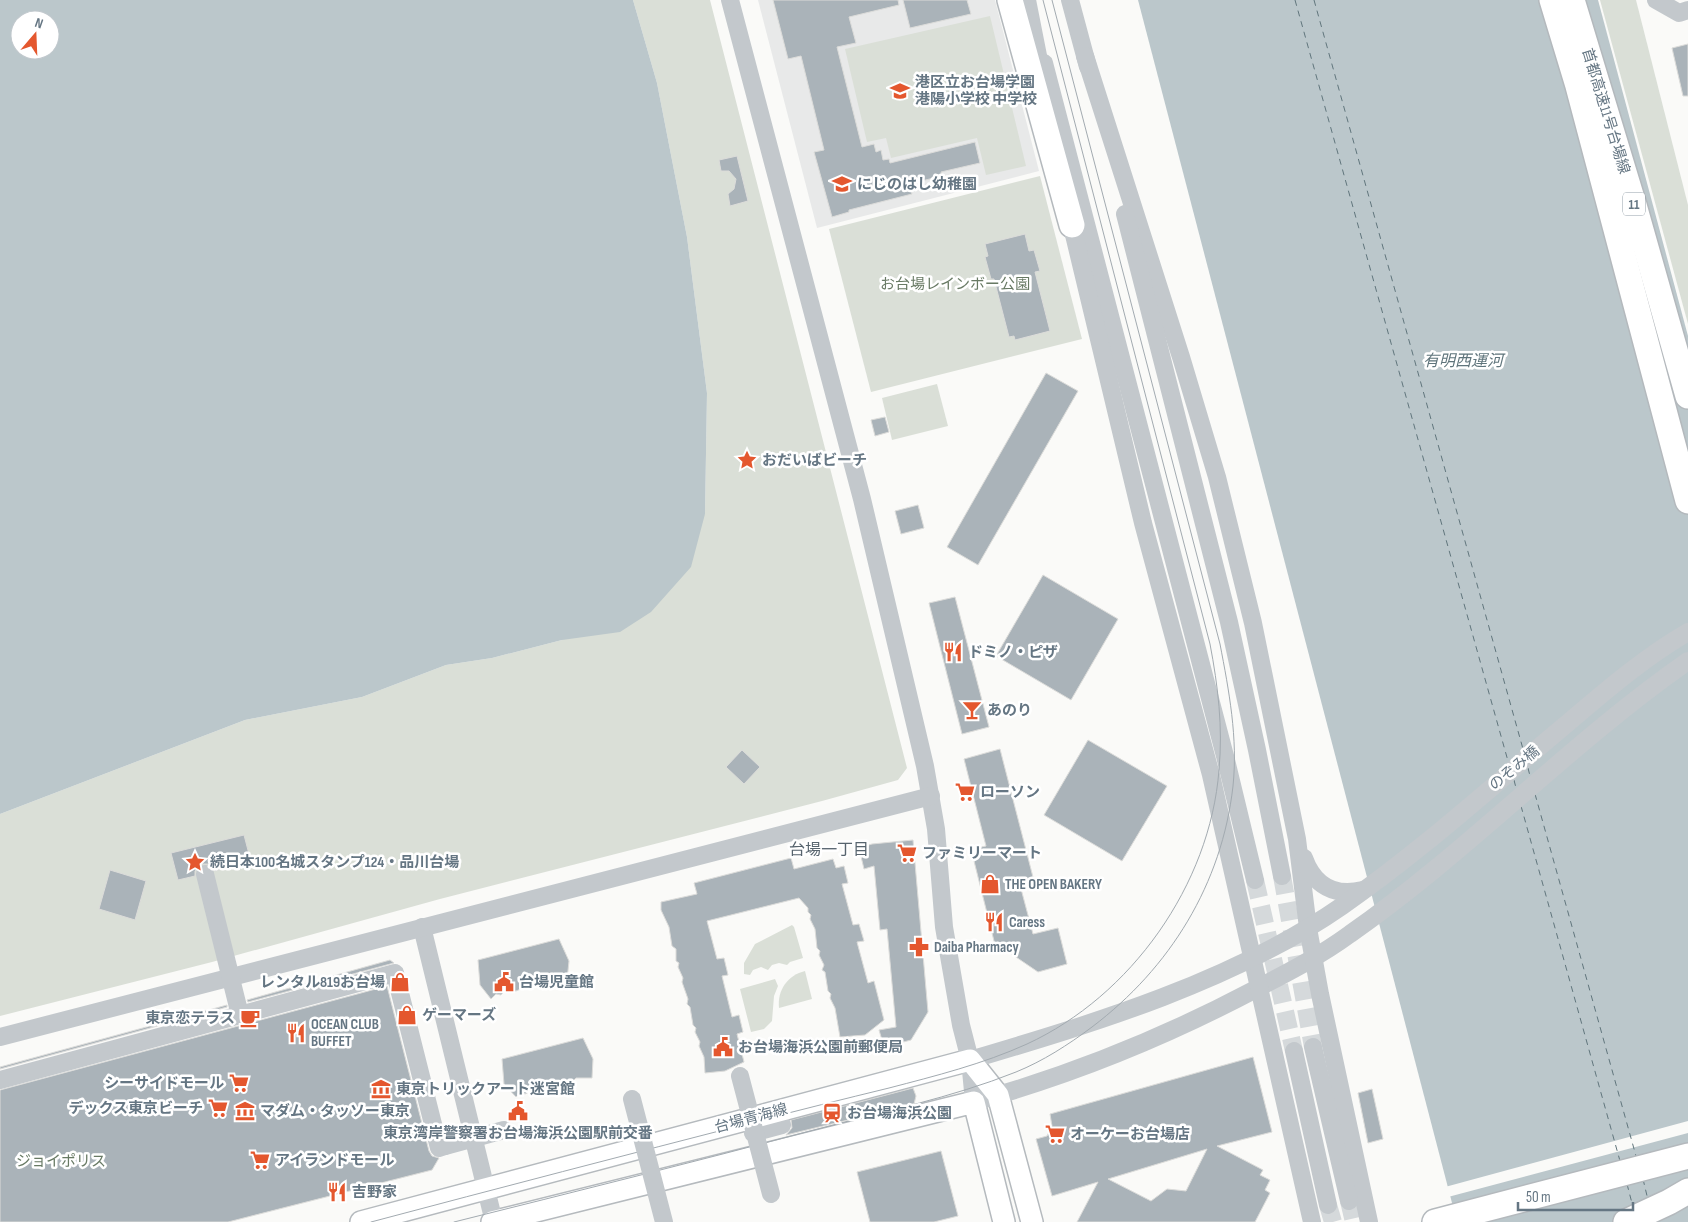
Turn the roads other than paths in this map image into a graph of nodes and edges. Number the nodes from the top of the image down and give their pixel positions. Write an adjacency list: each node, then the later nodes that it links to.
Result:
1 (730, 0): 18 (street)
2 (1010, 0): 9 (highway)
3 (1027, 0): 9 (street); 11 (street)
4 (1070, 0): 10 (street)
5 (1552, 0): 12 (highway, 首都高速11号台場線 / 11)
6 (1572, 0): 13 (highway, 首都高速11号台場線 / 11)
7 (1656, 0): 8 (street)
8 (1688, 10)
9 (1072, 225): 11 (street)
10 (1138, 243): 19 (street); 21 (street)
11 (1086, 254): 22 (street); 26 (street)
12 (1650, 355): 14 (highway, 11); 15 (highway, 11)
13 (1688, 396)
14 (1688, 464)
15 (1688, 501)
16 (1688, 632): 23 (street, のぞみ橋)
17 (1688, 661): 27 (street, のぞみ橋)
18 (931, 796): 24 (street); 33 (street)
19 (1297, 839): 23 (street); 25 (street)
20 (204, 874): 29 (street, bridge)
21 (1282, 876)
22 (1255, 880)
23 (1342, 899): 25 (street, のぞみ橋)
24 (422, 927): 30 (street); 43 (street)
25 (1308, 928): 26 (street, のぞみ橋); 27 (street)
26 (1252, 957): 28 (street); 33 (street, のぞみ橋)
27 (1313, 958): 28 (street, のぞみ橋); 55 (street)
28 (1259, 987): 36 (street, のぞみ橋); 54 (street)
29 (240, 1015): 35 (street); 40 (street, bridge)
30 (0, 1038)
31 (1313, 1047): 46 (street)
32 (1294, 1051): 47 (street)
33 (970, 1060): 36 (main road); 38 (street); 43 (main road, 台場青海線)
34 (740, 1076): 41 (street, bridge)
35 (0, 1080)
36 (998, 1095): 38 (street, のぞみ橋); 53 (main road)
37 (632, 1099): 51 (street, bridge)
38 (974, 1102): 50 (main road); 52 (main road)
39 (782, 1125): 41 (street)
40 (504, 1130)
41 (754, 1133): 45 (street, bridge)
42 (1688, 1156): 48 (highway)
43 (486, 1189): 49 (main road, 台場青海線); 50 (street)
44 (1688, 1191): 56 (highway)
45 (771, 1194)
46 (1349, 1201)
47 (1328, 1205)
48 (1446, 1219)
49 (361, 1222)
50 (493, 1222)
51 (664, 1222)
52 (1004, 1222)
53 (1032, 1222)
54 (1312, 1222)
55 (1369, 1222)
56 (1626, 1222)

